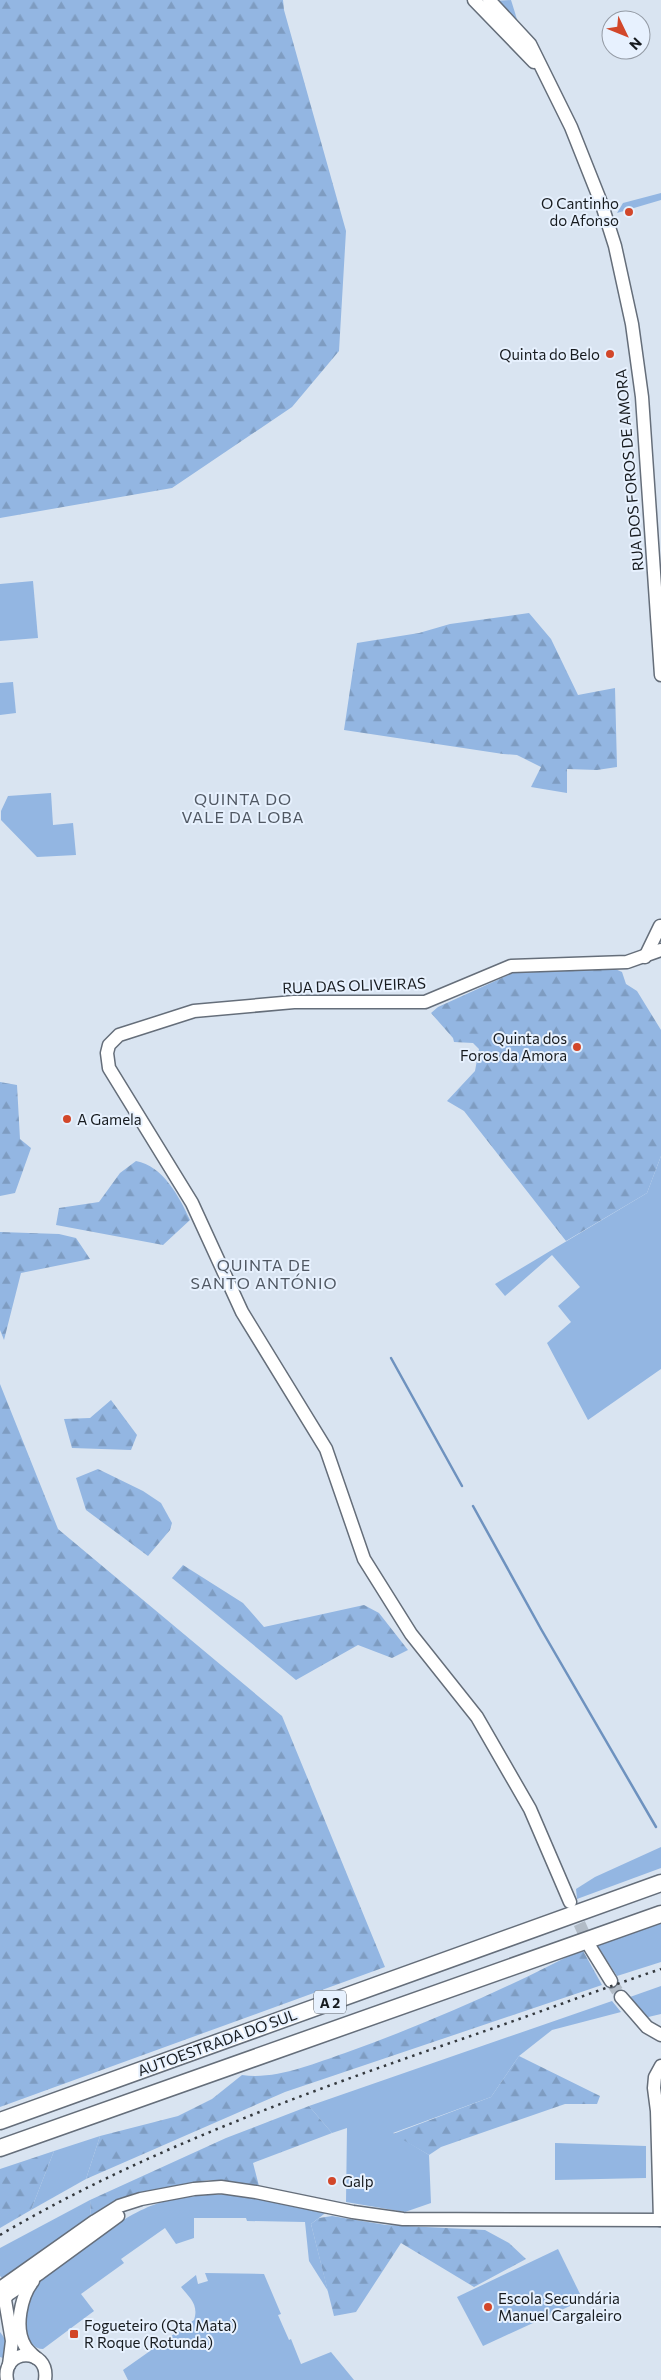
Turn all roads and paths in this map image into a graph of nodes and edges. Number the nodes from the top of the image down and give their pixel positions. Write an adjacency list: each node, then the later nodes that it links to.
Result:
1 (474, 0): 3 (street)
2 (489, 0): 3 (street)
3 (541, 70): 4 (street, RUA DOS FOROS DE AMORA)
4 (661, 675)
5 (661, 929): 7 (street)
6 (661, 950): 7 (street, RUA DAS OLIVEIRAS)
7 (645, 957): 9 (street, RUA DAS OLIVEIRAS)
8 (661, 1883): 16 (highway, AUTOESTRADA DO SUL / A 2)
9 (570, 1902)
10 (661, 1914): 17 (highway, AUTOESTRADA DO SUL / A 2)
11 (590, 1947): 12 (street)
12 (611, 1981)
13 (622, 1997): 14 (street)
14 (661, 2035)
15 (661, 2066): 19 (street)
16 (0, 2120)
17 (0, 2148)
18 (178, 2191): 19 (street); 20 (street); 21 (street)
19 (660, 2220)
20 (40, 2273): 21 (street); 22 (street)
21 (1, 2295): 22 (street); 24 (street)
22 (21, 2317): 25 (street)
23 (0, 2322): 24 (street)
24 (12, 2341): 26 (street)
25 (36, 2358): 26 (street); 28 (street)
26 (8, 2365): 27 (street)
27 (7, 2380)
28 (45, 2380)

